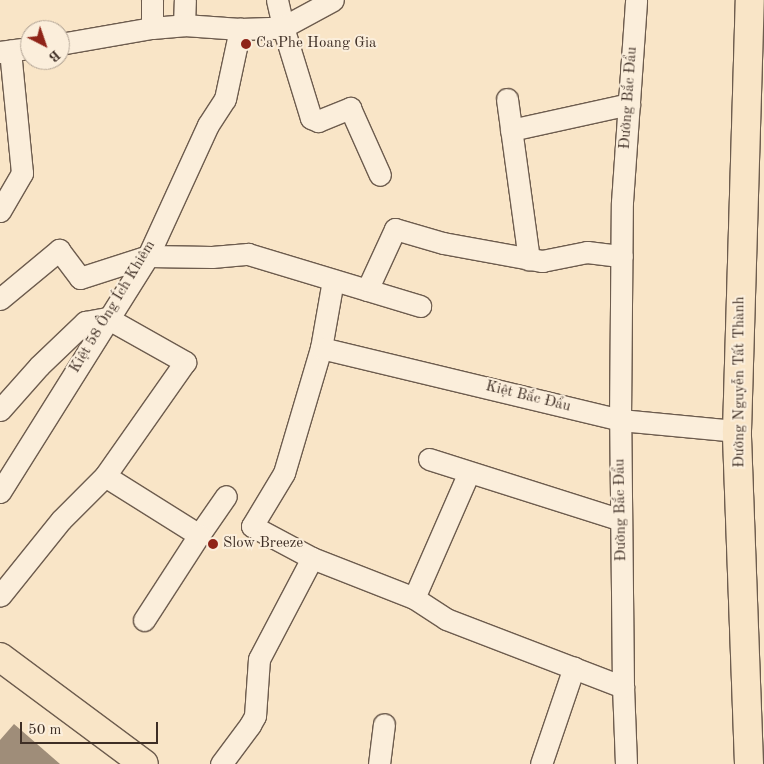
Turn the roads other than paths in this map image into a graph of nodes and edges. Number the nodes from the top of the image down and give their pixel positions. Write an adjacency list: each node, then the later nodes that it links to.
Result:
1 (152, 0): 9 (street)
2 (185, 0): 7 (street)
3 (277, 0): 8 (street)
4 (333, 0): 8 (street)
5 (636, 0): 14 (street, Đường Bắc Đẩu)
6 (750, 0): 29 (main road, Đường Nguyễn Tất Thành)
7 (184, 26): 9 (street); 10 (street)
8 (283, 27): 10 (street); 16 (street)
9 (152, 28): 11 (street)
10 (240, 30): 18 (street, Kiệt 58 Ông Ích Khiêm)
11 (70, 42)
12 (13, 50): 17 (street)
13 (507, 99): 15 (street)
14 (629, 104): 15 (street); 19 (street, Đường Bắc Đẩu)
15 (511, 130): 20 (street)
16 (380, 175)
17 (0, 210)
18 (148, 256): 21 (street); 23 (street); 25 (street, Kiệt 58 Ông Ích Khiêm)
19 (622, 256): 20 (street); 28 (street, Đường Bắc Đẩu)
20 (529, 260): 22 (street)
21 (334, 280): 22 (street); 26 (street)
22 (367, 290): 24 (street)
23 (0, 299)
24 (420, 306)
25 (107, 318): 27 (street); 32 (street); 33 (street, Kiệt 58 Ông Ích Khiêm)
26 (321, 348): 28 (street, Kiệt Bắc Đẩu); 37 (street)
27 (0, 410)
28 (620, 420): 29 (street, Kiệt Bắc Đẩu); 35 (street, Đường Bắc Đẩu)
29 (737, 431): 50 (main road, Đường Nguyễn Tất Thành)
30 (429, 459): 31 (street)
31 (468, 472): 35 (street); 39 (street)
32 (106, 476): 36 (street); 38 (street)
33 (0, 492)
34 (226, 496): 36 (street)
35 (621, 520): 43 (street, Đường Bắc Đẩu)
36 (199, 535): 40 (street)
37 (312, 558): 39 (street); 46 (street)
38 (0, 596)
39 (414, 598): 42 (street)
40 (144, 620)
41 (0, 657): 45 (main road)
42 (574, 667): 43 (street); 48 (street)
43 (623, 687): 49 (street, Đường Bắc Đẩu)
44 (384, 724): 47 (street)
45 (144, 764)
46 (221, 764)
47 (379, 764)
48 (541, 764)
49 (626, 764)
50 (749, 764)

